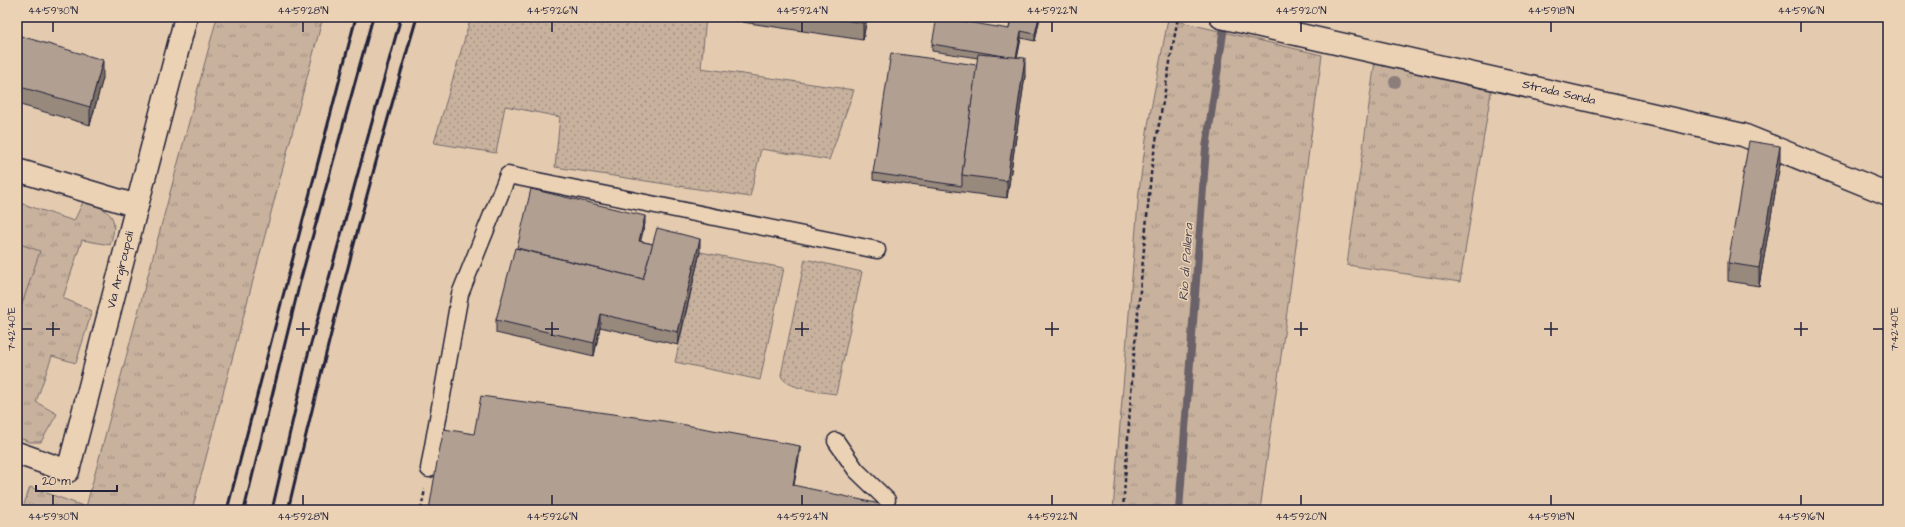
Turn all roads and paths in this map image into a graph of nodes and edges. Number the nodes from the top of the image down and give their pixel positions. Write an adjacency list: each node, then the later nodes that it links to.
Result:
1 (186, 17): 6 (street, Via Argiroupoli)
2 (1178, 17): 12 (path)
3 (1221, 17): 5 (street, Strada Sanda)
4 (17, 170): 6 (street)
5 (1888, 194)
6 (136, 206): 9 (street, Via Argiroupoli)
7 (878, 250): 10 (lane)
8 (836, 441): 11 (lane)
9 (17, 453)
10 (429, 469)
11 (887, 500)
12 (1123, 510)

